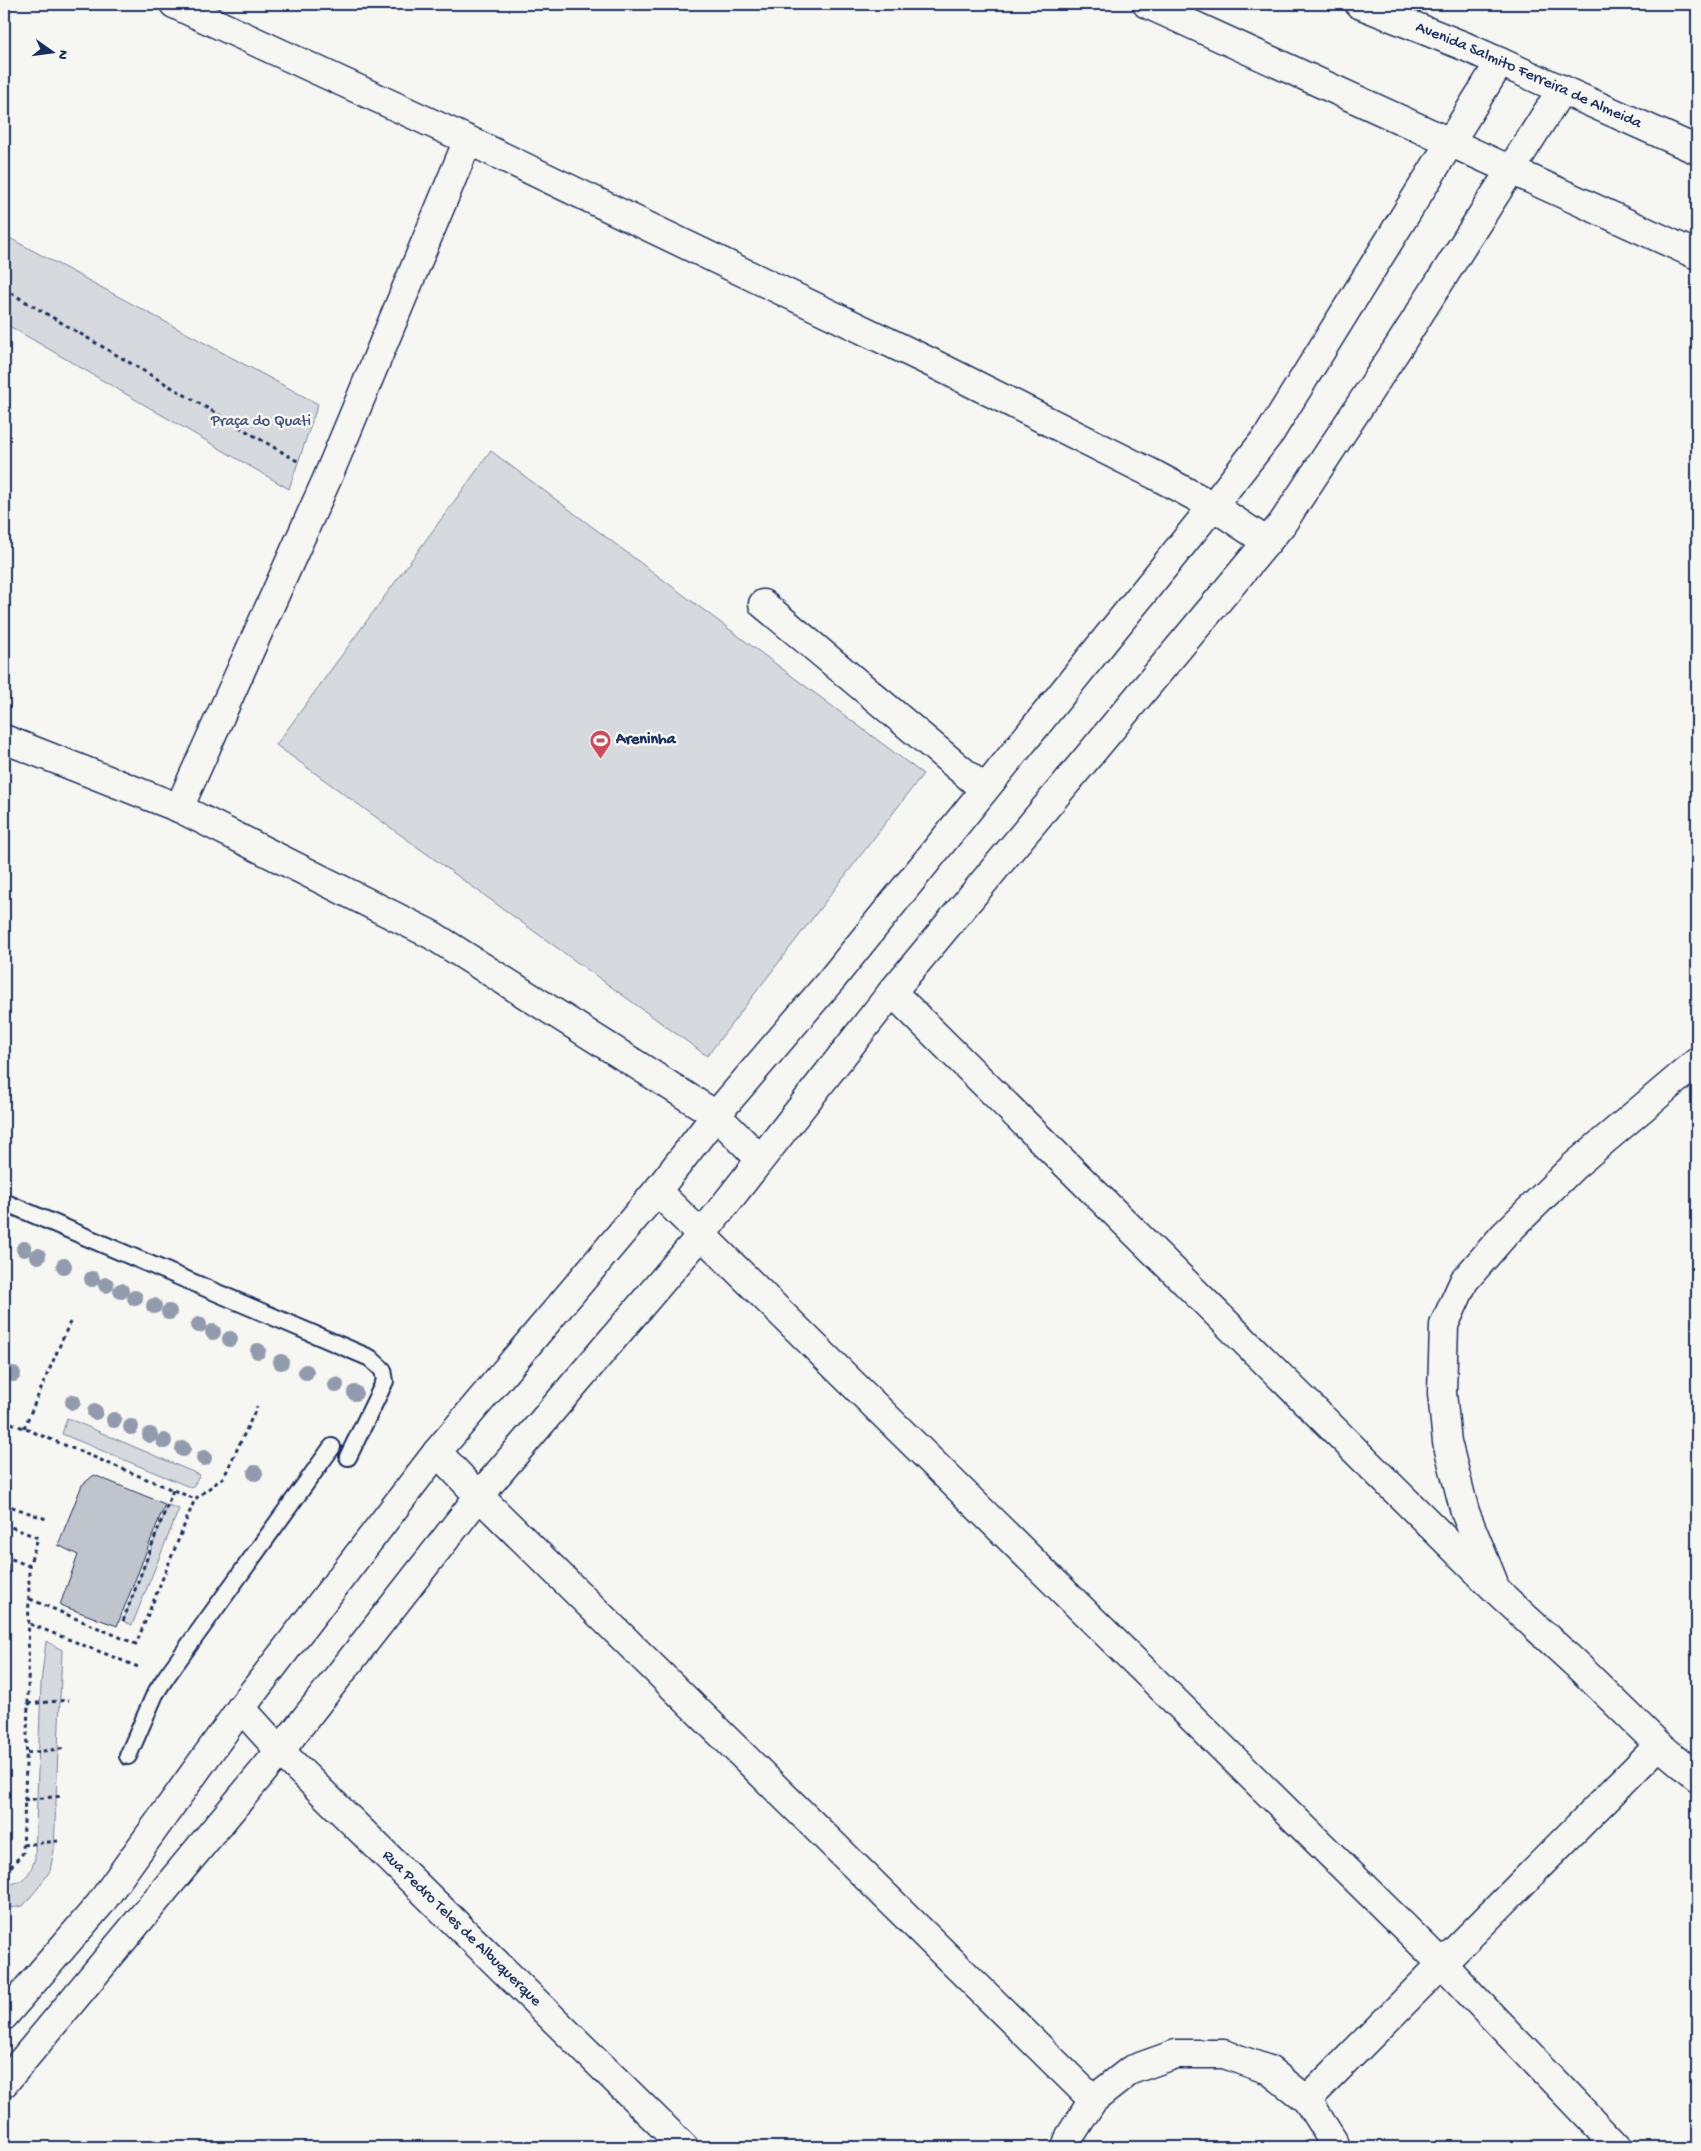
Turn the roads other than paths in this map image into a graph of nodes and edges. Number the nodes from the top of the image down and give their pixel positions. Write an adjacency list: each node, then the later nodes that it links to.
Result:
1 (174, 4): 6 (street)
2 (1146, 4): 7 (street)
3 (1359, 4): 4 (street, Avenida Salmito Ferreira de Almeida)
4 (1500, 62): 5 (street, Avenida Salmito Ferreira de Almeida); 7 (street)
5 (1562, 89): 8 (street, Avenida Salmito Ferreira de Almeida); 9 (street)
6 (468, 140): 11 (street); 16 (street)
7 (1450, 142): 9 (street); 11 (street)
8 (1697, 150)
9 (1511, 169): 10 (street); 12 (street)
10 (1697, 255)
11 (1213, 506): 12 (street); 15 (street)
12 (1267, 542): 17 (street)
13 (763, 604): 15 (street)
14 (4, 739): 16 (street)
15 (984, 789): 19 (street)
16 (179, 808): 19 (street)
17 (892, 992): 20 (street); 28 (street)
18 (1697, 1062): 28 (street)
19 (716, 1114): 20 (street); 21 (street)
20 (760, 1159): 23 (street)
21 (657, 1191): 23 (street); 25 (street)
22 (4, 1202): 26 (lane)
23 (702, 1234): 27 (street); 34 (street)
24 (332, 1447): 32 (lane)
25 (437, 1452): 27 (street); 29 (street)
26 (348, 1457)
27 (479, 1496): 31 (street); 37 (street)
28 (1498, 1592): 30 (street)
29 (241, 1708): 31 (street, Rua Pedro Teles de Albuquerque); 35 (street)
30 (1659, 1745): 33 (street); 34 (street)
31 (280, 1751): 36 (street); 39 (street, Rua Pedro Teles de Albuquerque)
32 (128, 1756)
33 (1697, 1777)
34 (1441, 1963): 38 (street); 42 (street)
35 (4, 2016)
36 (4, 2082)
37 (1093, 2100): 38 (street); 40 (street)
38 (1306, 2100): 41 (street)
39 (684, 2147)
40 (1066, 2147)
41 (1334, 2147)
42 (1617, 2147)

